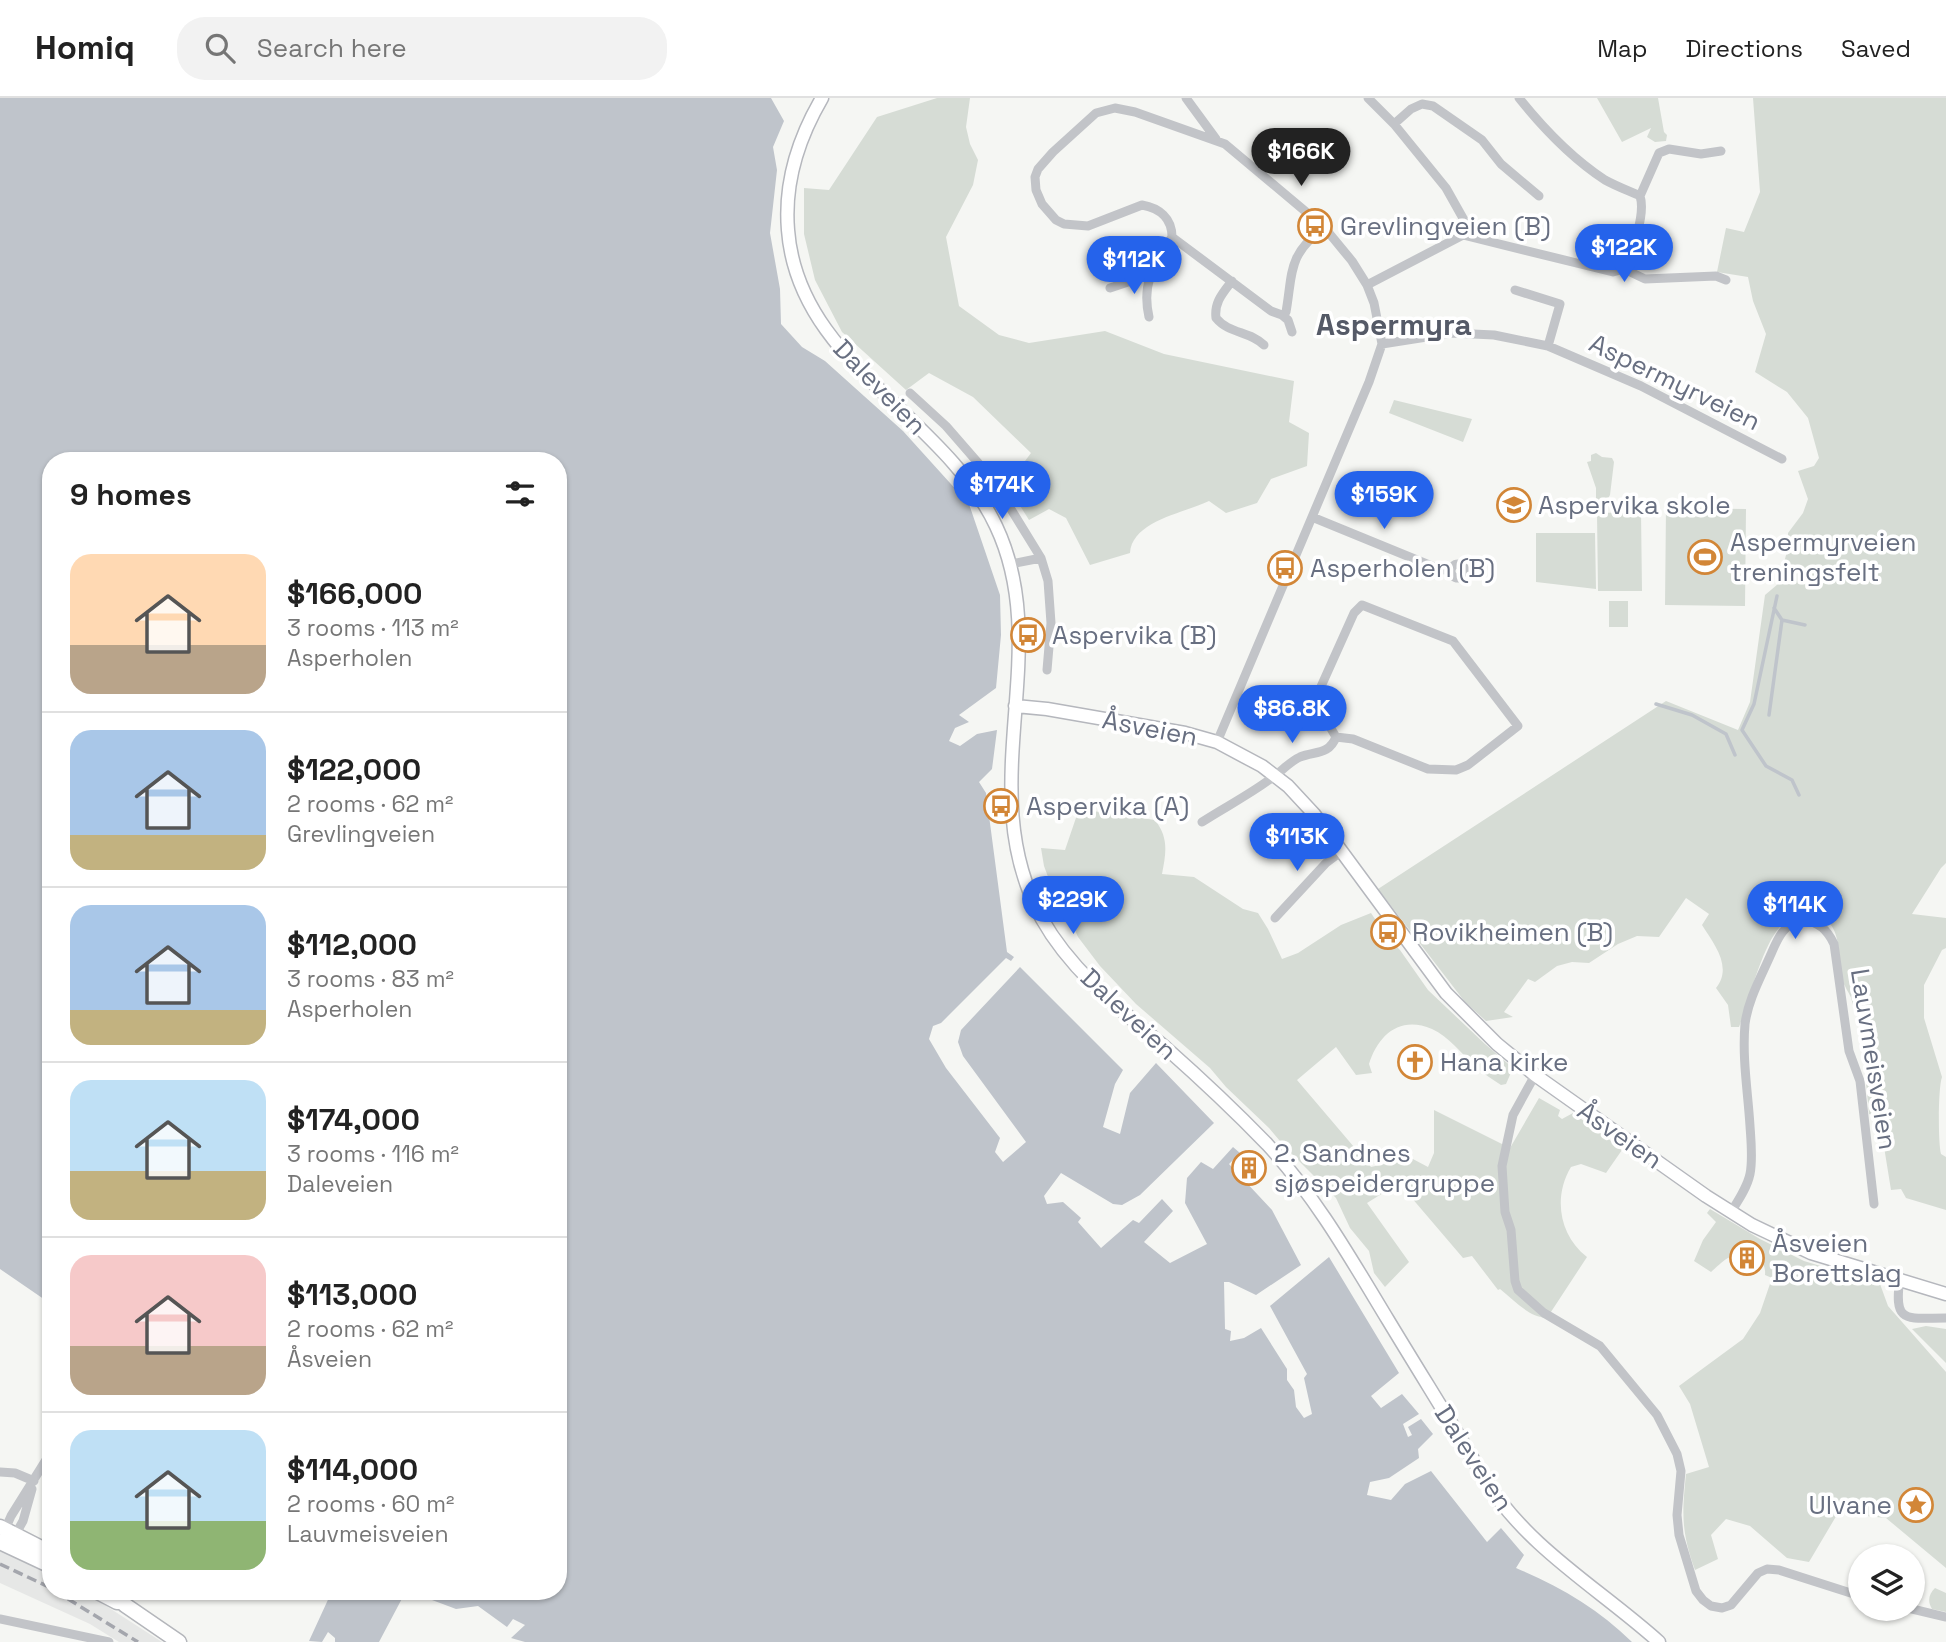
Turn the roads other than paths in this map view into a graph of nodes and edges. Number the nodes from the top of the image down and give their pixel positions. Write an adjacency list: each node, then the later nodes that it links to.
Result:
1 (822, 98): 30 (main road, Daleveien)
2 (1186, 98): 6 (street)
3 (1368, 98): 5 (street)
4 (1519, 98): 9 (street)
5 (1394, 124): 8 (street); 11 (street)
6 (1217, 141): 10 (street); 12 (street)
7 (1721, 150): 9 (street)
8 (1539, 196)
9 (1640, 196): 13 (street)
10 (1324, 228): 17 (street); 20 (street)
11 (1463, 235): 13 (street); 17 (street)
12 (1172, 237): 14 (street); 16 (street)
13 (1624, 269): 15 (street)
14 (1149, 275): 18 (street); 21 (street)
15 (1726, 280)
16 (1232, 281): 20 (street); 24 (street)
17 (1367, 285): 23 (street)
18 (1110, 288)
19 (1515, 290): 25 (street, Aspermyrveien)
20 (1282, 315): 22 (street)
21 (1149, 317)
22 (1292, 332)
23 (1382, 344): 25 (street, Aspermyrveien); 28 (street)
24 (1264, 345)
25 (1548, 346): 27 (street, Aspermyrveien)
26 (910, 393): 29 (street, Daleveien)
27 (1782, 459)
28 (1312, 517): 31 (street); 35 (street)
29 (1041, 558): 30 (street); 32 (street, Daleveien)
30 (1011, 564): 33 (main road, Daleveien)
31 (1451, 571)
32 (1047, 670)
33 (1015, 706): 35 (main road, Åsveien); 61 (main road, Daleveien)
34 (1336, 737): 34 (street); 36 (street)
35 (1217, 742): 36 (main road, Åsveien)
36 (1276, 776): 37 (street); 38 (main road, Åsveien)
37 (1202, 822)
38 (1342, 851): 39 (street); 40 (main road, Åsveien)
39 (1275, 918)
40 (1535, 1075): 42 (main road, Åsveien); 52 (street)
41 (1874, 1204): 42 (street, Lauvmeisveien)
42 (1731, 1212): 43 (main road, Åsveien)
43 (1900, 1278): 44 (main road, Åsveien); 45 (street)
44 (1946, 1294)
45 (1946, 1318)
46 (42, 1467): 48 (street)
47 (0, 1472): 48 (street)
48 (34, 1481): 49 (street); 49 (street)
49 (5, 1536): 50 (main road); 51 (main road)
50 (42, 1550)
51 (42, 1560)
52 (1848, 1592)
53 (110, 1600): 55 (main road)
54 (120, 1600): 55 (main road)
55 (125, 1605): 60 (main road)
56 (1925, 1612): 57 (street)
57 (1946, 1617)
58 (0, 1619): 59 (street)
59 (109, 1642)
60 (179, 1642)
61 (1659, 1642)

